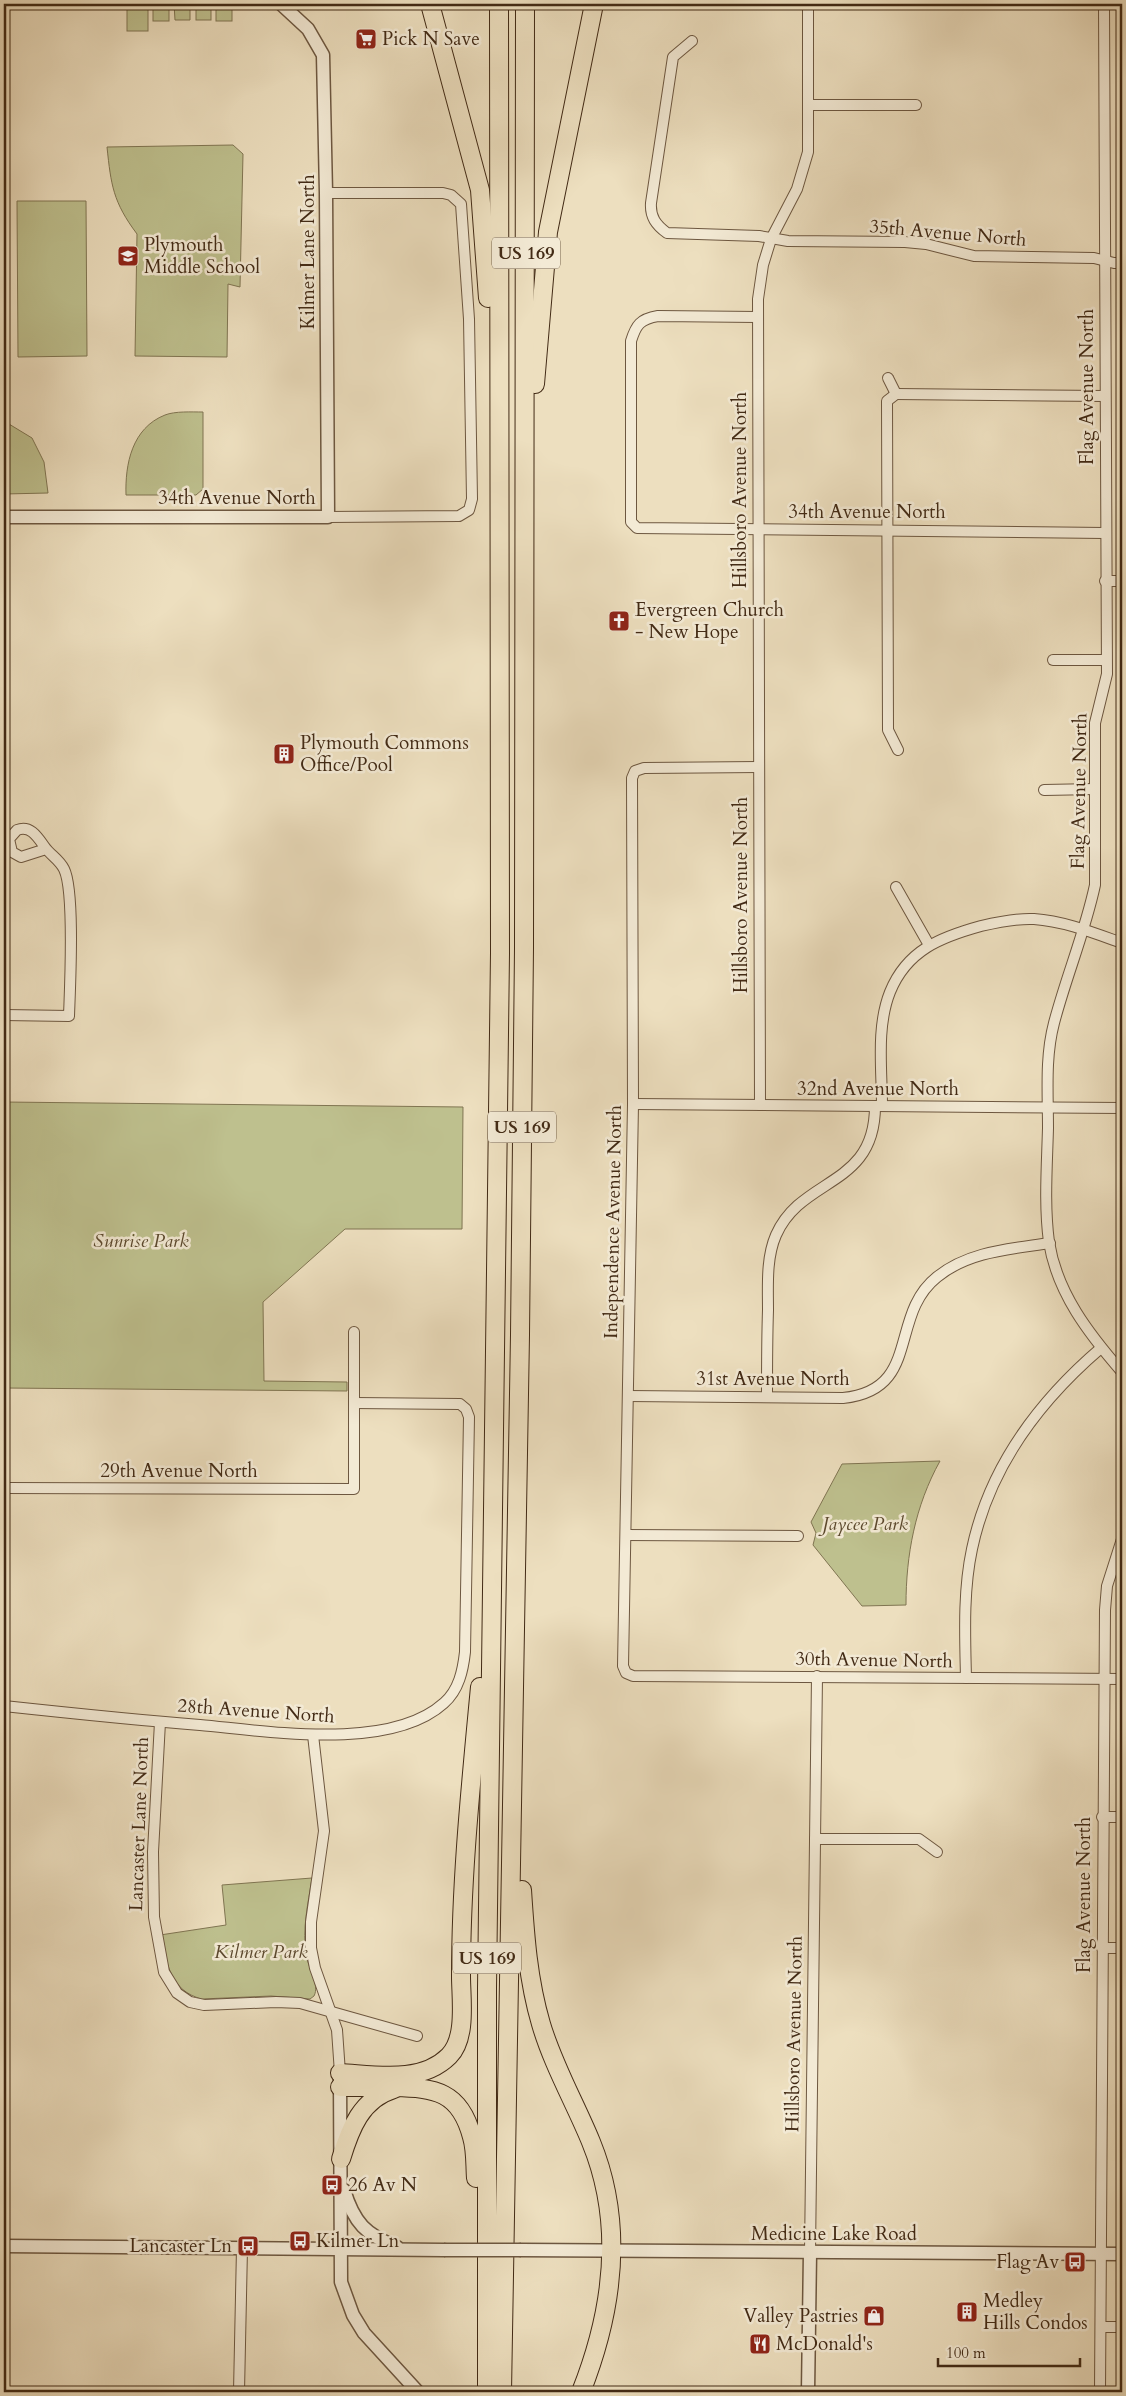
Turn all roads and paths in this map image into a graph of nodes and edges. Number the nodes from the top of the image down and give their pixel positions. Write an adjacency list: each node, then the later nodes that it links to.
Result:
1 (281, 4): 11 (street, Kilmer Lane North)
2 (430, 4): 19 (highway)
3 (499, 4): 19 (highway, US 169)
4 (525, 4): 20 (highway, US 169)
5 (594, 4): 20 (highway)
6 (808, 4): 9 (street, Hillsboro Avenue North)
7 (1104, 4): 13 (street, Flag Avenue North)
8 (692, 41): 12 (street)
9 (808, 105): 10 (street); 12 (street, Hillsboro Avenue North)
10 (916, 105)
11 (326, 193): 22 (street, Kilmer Lane North); 22 (street, 34th Avenue North)
12 (771, 238): 13 (street, 35th Avenue North); 15 (street, Hillsboro Avenue North)
13 (1105, 260): 14 (street, 35th Avenue North); 18 (street, Flag Avenue North)
14 (1122, 263)
15 (757, 317): 23 (street, Hillsboro Avenue North); 23 (street, 34th Avenue North)
16 (888, 378): 17 (street)
17 (896, 394): 18 (street); 24 (street)
18 (1105, 396): 25 (street, Flag Avenue North)
19 (498, 438): 56 (highway, US 169)
20 (524, 502): 65 (highway, US 169)
21 (4, 516): 22 (street, 34th Avenue North)
22 (328, 517)
23 (760, 530): 24 (street, 34th Avenue North); 31 (street, Hillsboro Avenue North)
24 (887, 530): 25 (street, 34th Avenue North); 30 (street)
25 (1105, 533): 26 (street, Flag Avenue North)
26 (1105, 581): 27 (street); 29 (street, Flag Avenue North)
27 (1122, 581)
28 (1053, 660): 29 (street)
29 (1106, 660): 32 (street, Flag Avenue North)
30 (898, 750)
31 (759, 767): 40 (street, Independence Avenue North); 41 (street, Hillsboro Avenue North)
32 (1095, 788): 33 (street); 36 (street, Flag Avenue North)
33 (1044, 790)
34 (46, 849): 39 (street)
35 (896, 887): 38 (street)
36 (1083, 929): 37 (street); 38 (street); 43 (street, Flag Avenue North)
37 (1122, 943)
38 (929, 945): 42 (street)
39 (4, 1015)
40 (632, 1104): 41 (street, 32nd Avenue North); 49 (street, Independence Avenue North)
41 (760, 1105): 42 (street, 32nd Avenue North)
42 (878, 1106): 43 (street, 32nd Avenue North); 50 (street)
43 (1048, 1107): 44 (street, 32nd Avenue North); 45 (street, Flag Avenue North)
44 (1122, 1108)
45 (1050, 1243): 47 (street, Flag Avenue North); 50 (street, 31st Avenue North)
46 (354, 1332): 51 (street)
47 (1101, 1348): 48 (street, Flag Avenue North); 59 (street)
48 (1122, 1372)
49 (628, 1396): 50 (street, 31st Avenue North); 53 (street, Independence Avenue North)
50 (766, 1398)
51 (354, 1403): 52 (street, 29th Avenue North); 64 (street, 28th Avenue North)
52 (4, 1488)
53 (626, 1535): 54 (street); 57 (street, Independence Avenue North)
54 (798, 1536)
55 (1122, 1539): 60 (street, Flag Avenue North)
56 (491, 1623): 74 (highway); 86 (highway, US 169)
57 (626, 1673): 58 (street, 30th Avenue North)
58 (817, 1676): 59 (street, 30th Avenue North); 68 (street, Hillsboro Avenue North)
59 (966, 1678): 60 (street, 30th Avenue North)
60 (1104, 1679): 61 (street, 30th Avenue North); 66 (street, Flag Avenue North)
61 (1122, 1679)
62 (4, 1706): 63 (street, 28th Avenue North)
63 (160, 1722): 64 (street, 28th Avenue North); 72 (street, Lancaster Lane North)
64 (314, 1735): 72 (street)
65 (514, 1753): 82 (highway); 92 (highway, US 169)
66 (1102, 1817): 67 (street); 70 (street, Flag Avenue North)
67 (1122, 1817)
68 (815, 1839): 69 (street); 83 (street, Hillsboro Avenue North)
69 (937, 1852)
70 (1102, 1948): 71 (street); 84 (street, Flag Avenue North)
71 (1122, 1948)
72 (331, 2010): 73 (street); 74 (street)
73 (417, 2036)
74 (340, 2080): 75 (highway); 76 (street)
75 (404, 2088): 76 (highway); 86 (highway)
76 (341, 2159): 77 (street)
77 (340, 2176): 80 (street); 81 (street)
78 (4, 2246): 79 (street, Medicine Lake Road)
79 (242, 2248): 80 (street, Medicine Lake Road); 89 (street)
80 (340, 2250): 81 (street, Medicine Lake Road); 90 (street)
81 (404, 2250): 82 (street, Medicine Lake Road, bridge)
82 (613, 2252): 83 (street, Medicine Lake Road); 93 (highway)
83 (810, 2253): 84 (street, Medicine Lake Road); 94 (street, Hillsboro Avenue North)
84 (1100, 2254): 85 (street, Medicine Lake Road); 87 (street, Flag Avenue North)
85 (1122, 2254)
86 (486, 2294): 91 (highway, US 169)
87 (1101, 2327): 88 (street); 95 (street, Flag Avenue North)
88 (1122, 2327)
89 (239, 2392)
90 (418, 2392)
91 (487, 2392)
92 (502, 2392)
93 (581, 2392)
94 (808, 2392)
95 (1100, 2392)

